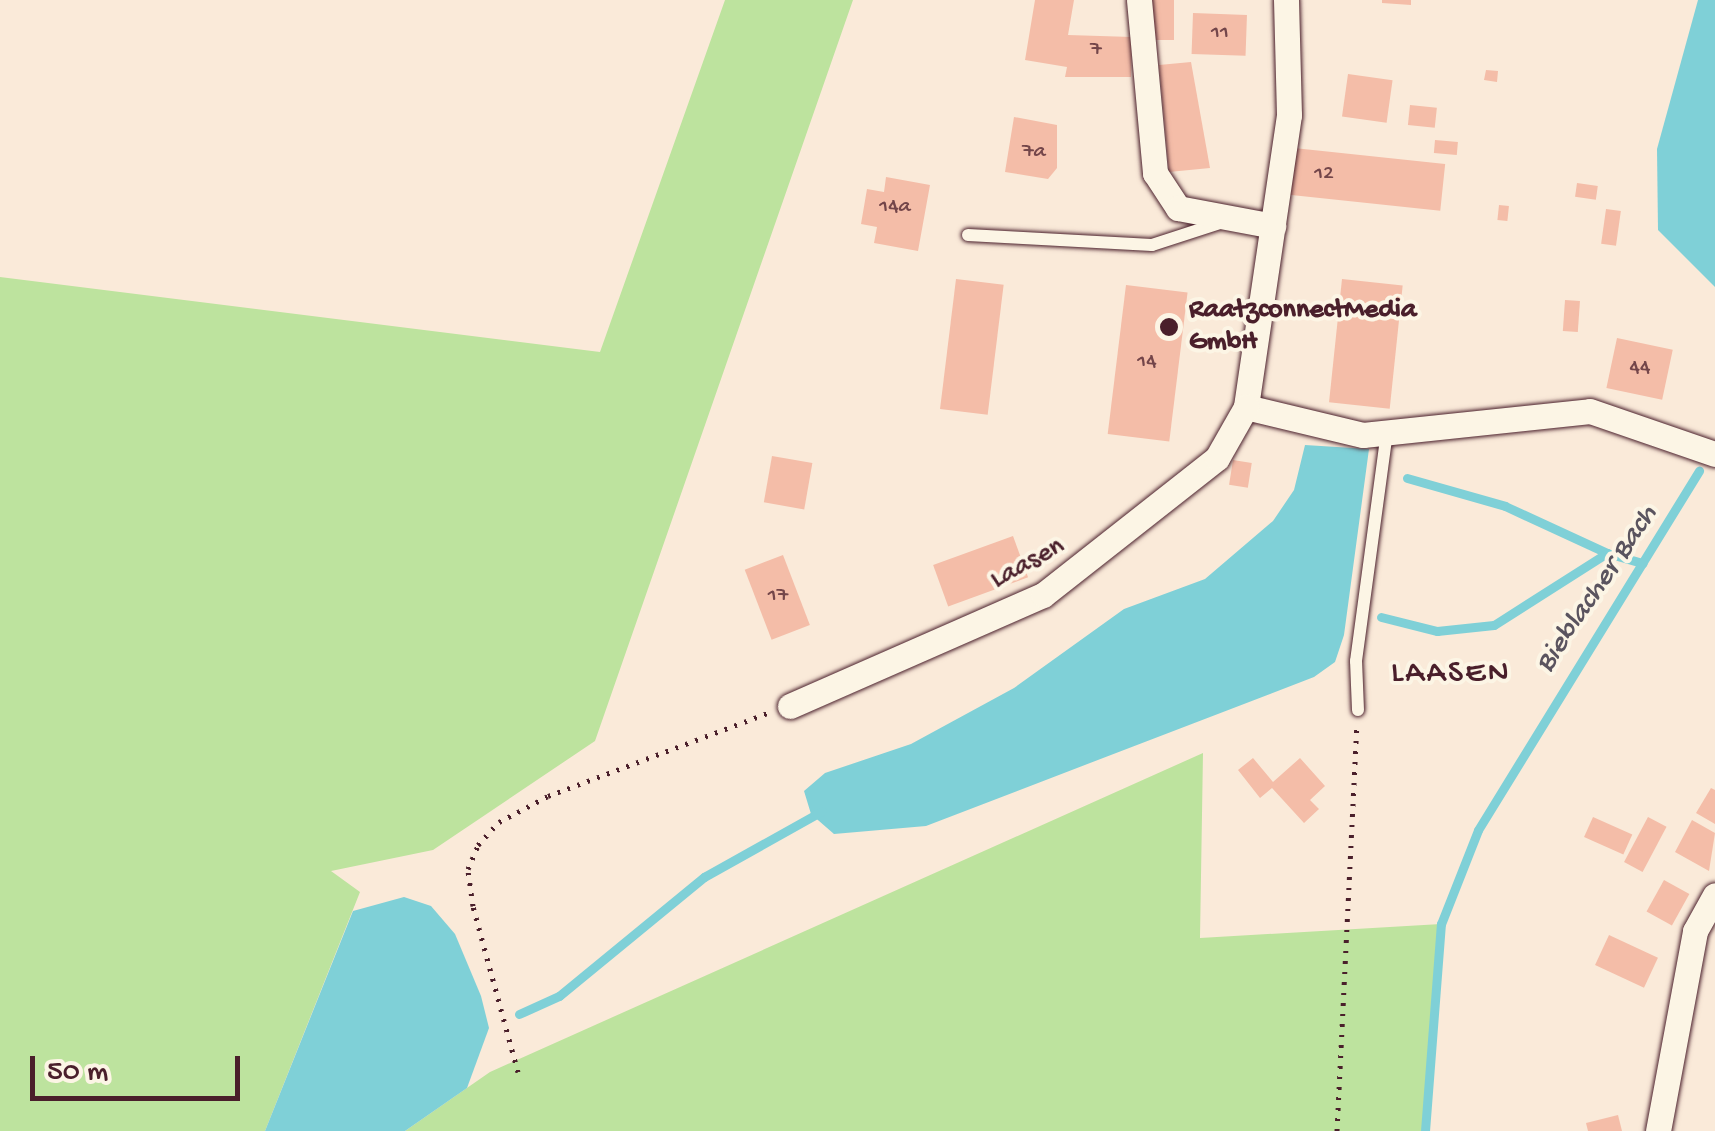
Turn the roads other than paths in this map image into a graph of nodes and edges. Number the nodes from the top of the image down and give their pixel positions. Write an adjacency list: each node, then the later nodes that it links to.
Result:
1 (1139, 0): 3 (street)
2 (1286, 0): 4 (street, Laasen)
3 (1229, 220): 4 (street); 5 (lane)
4 (1272, 226): 6 (street, Laasen)
5 (968, 235)
6 (1246, 407): 7 (street); 9 (street, Laasen)
7 (1388, 430): 8 (street); 10 (lane)
8 (1715, 454)
9 (790, 706)
10 (1358, 710)
11 (1715, 895): 12 (street)
12 (1658, 1131)

